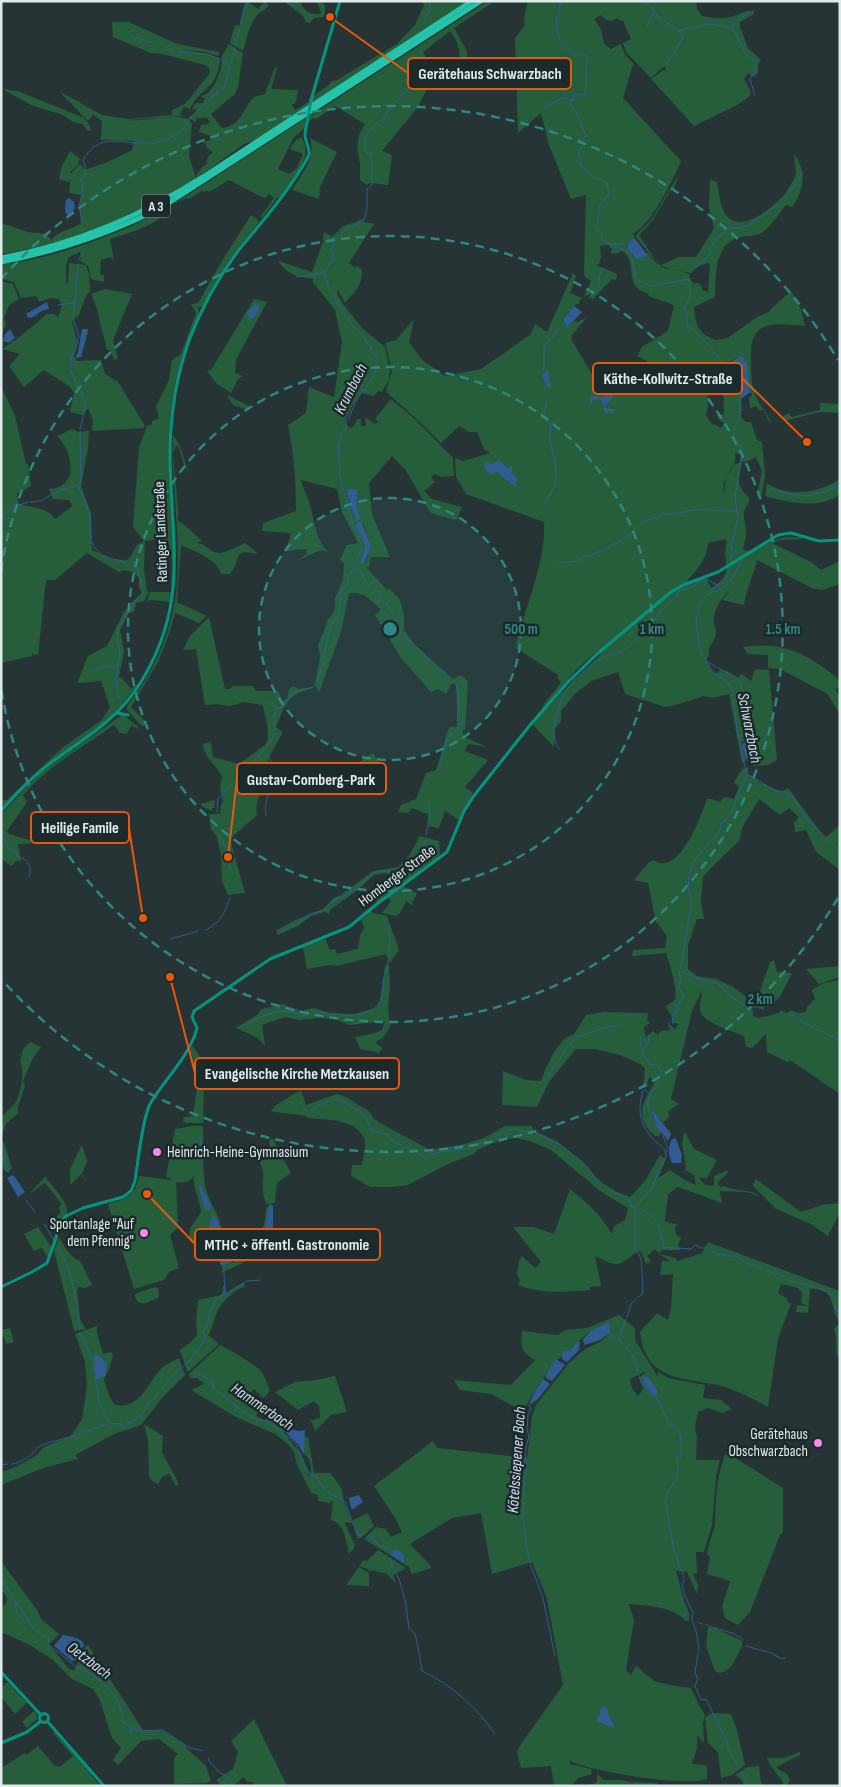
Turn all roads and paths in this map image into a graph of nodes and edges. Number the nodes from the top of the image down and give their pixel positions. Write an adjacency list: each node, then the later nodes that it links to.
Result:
1 (340, 1): 7 (main road, Ratinger Landstraße, bridge)
2 (472, 1): 4 (highway, A 3)
3 (481, 1): 5 (highway, A 3)
4 (1, 258)
5 (1, 262)
6 (840, 540): 10 (main road, Homberger Straße)
7 (116, 713): 8 (main road); 9 (main road, Ratinger Landstraße)
8 (128, 715)
9 (1, 811)
10 (1, 1286)
11 (1, 1672): 12 (main road)
12 (41, 1715): 13 (main road); 14 (main road)
13 (41, 1721): 14 (main road); 15 (main road)
14 (47, 1721): 16 (main road)
15 (1, 1743)
16 (104, 1786)

